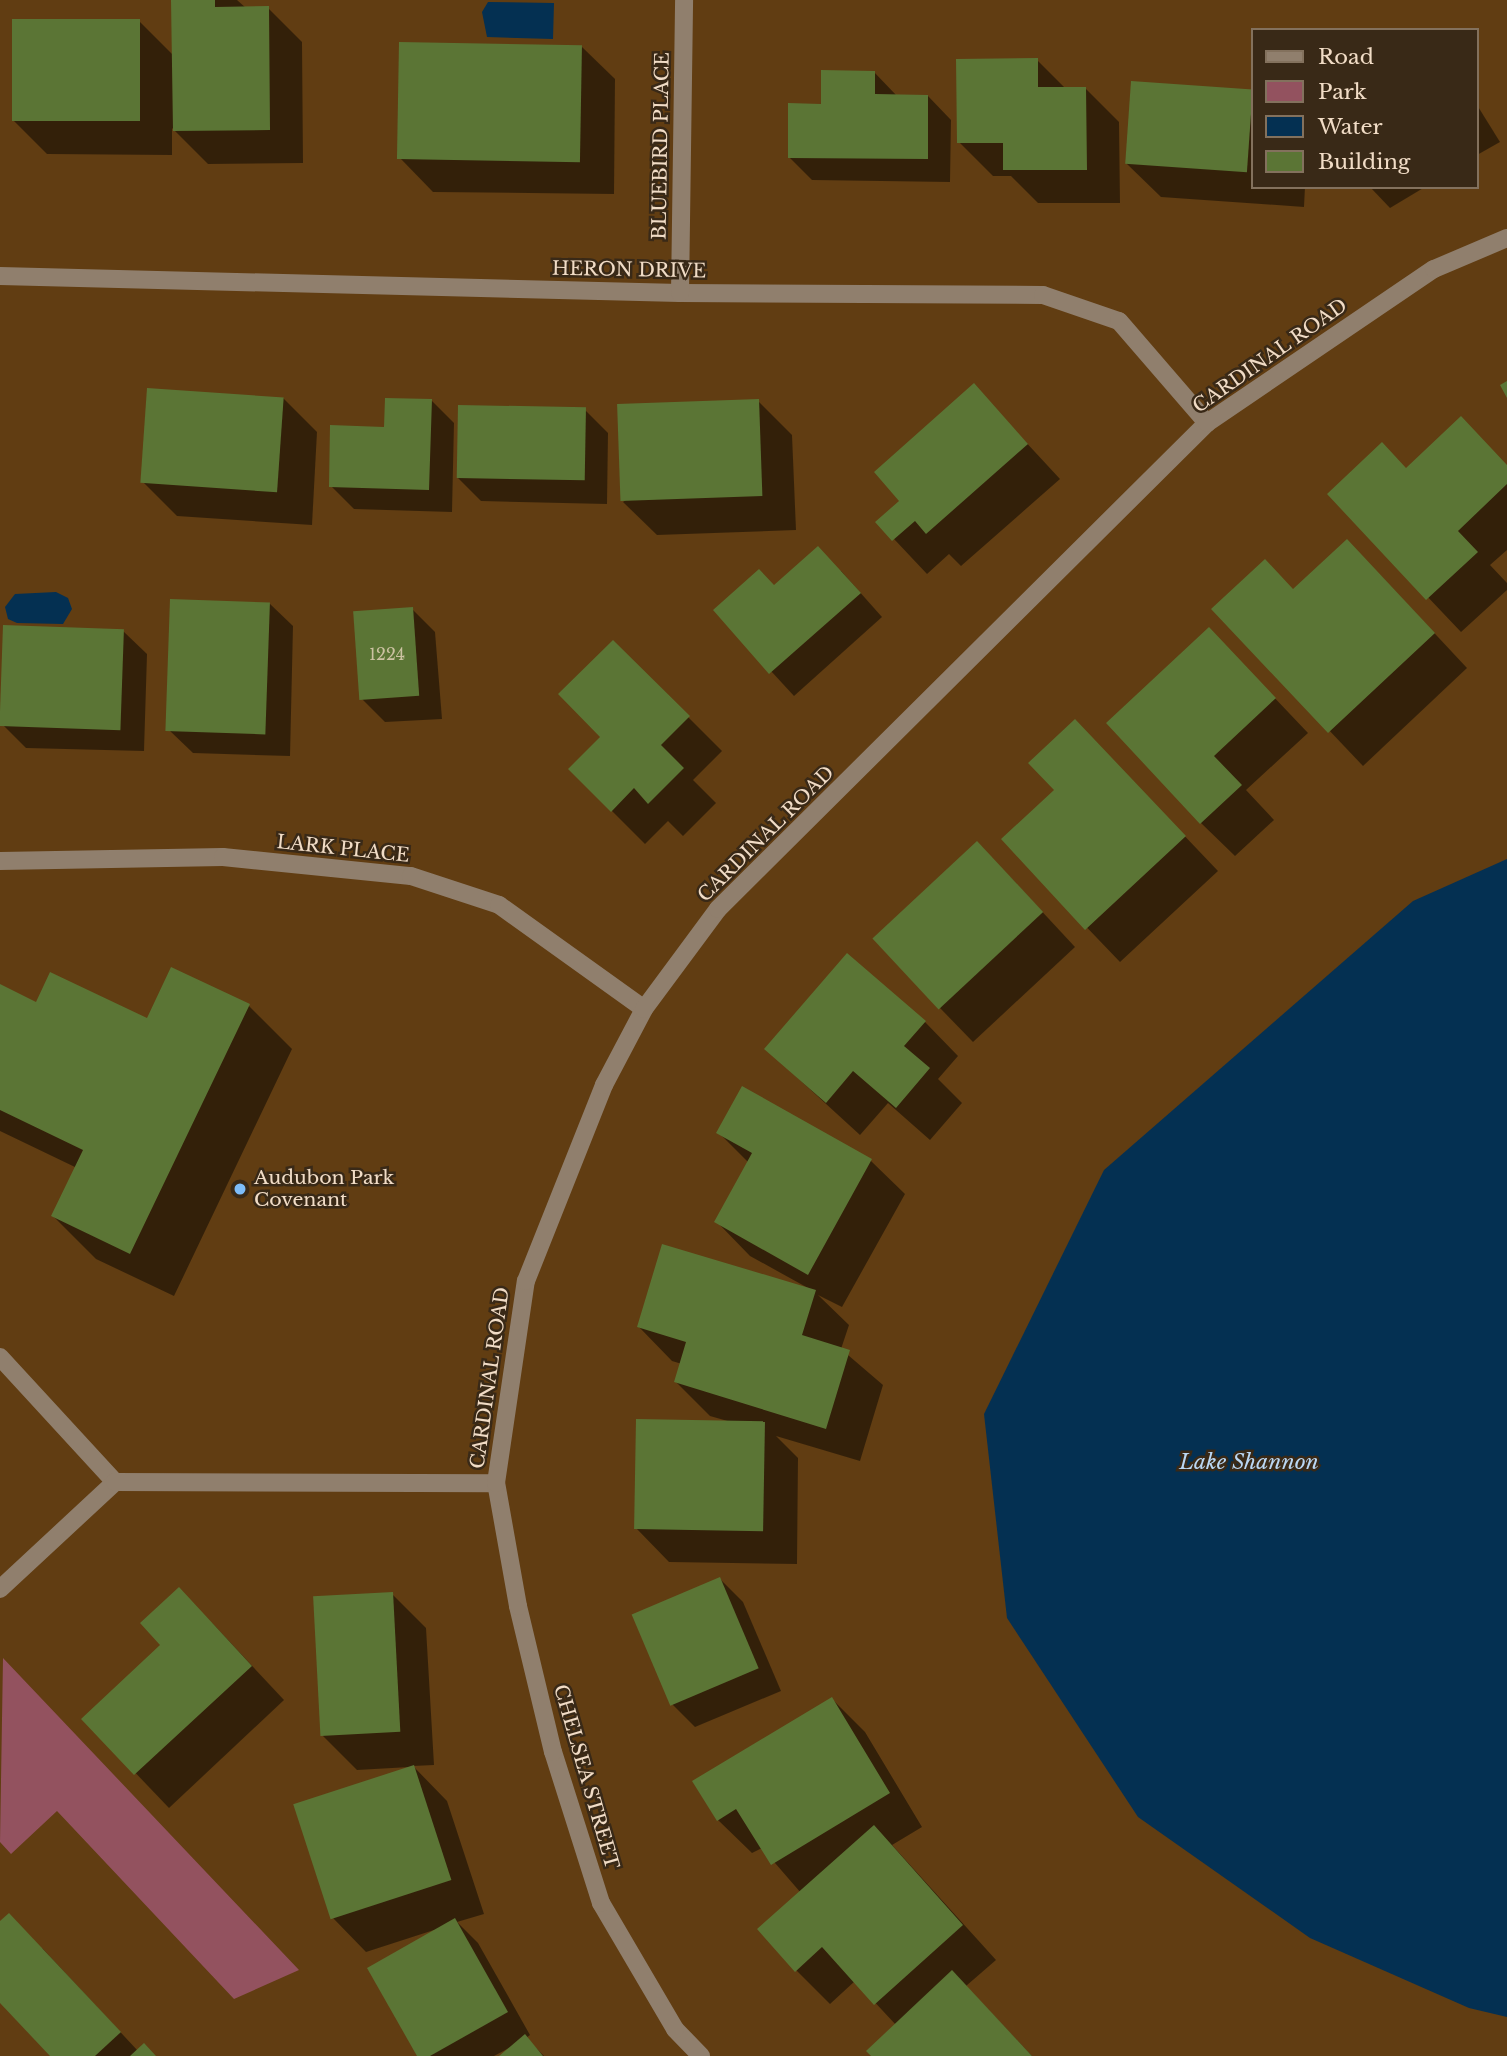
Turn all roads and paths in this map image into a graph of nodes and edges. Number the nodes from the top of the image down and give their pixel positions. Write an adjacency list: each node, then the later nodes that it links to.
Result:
1 (684, 0): 4 (street, BLUEBIRD PLACE)
2 (1507, 238): 5 (street, CARDINAL ROAD)
3 (0, 276): 4 (street, HERON DRIVE)
4 (680, 293): 5 (street, HERON DRIVE)
5 (1207, 422): 7 (street, CARDINAL ROAD)
6 (0, 861): 7 (street, LARK PLACE)
7 (644, 1009): 10 (street, CARDINAL ROAD)
8 (0, 1357): 9 (street)
9 (115, 1482): 10 (street, CARDINAL ROAD); 11 (street)
10 (496, 1483): 12 (street, CHELSEA STREET)
11 (0, 1589)
12 (701, 2056)

